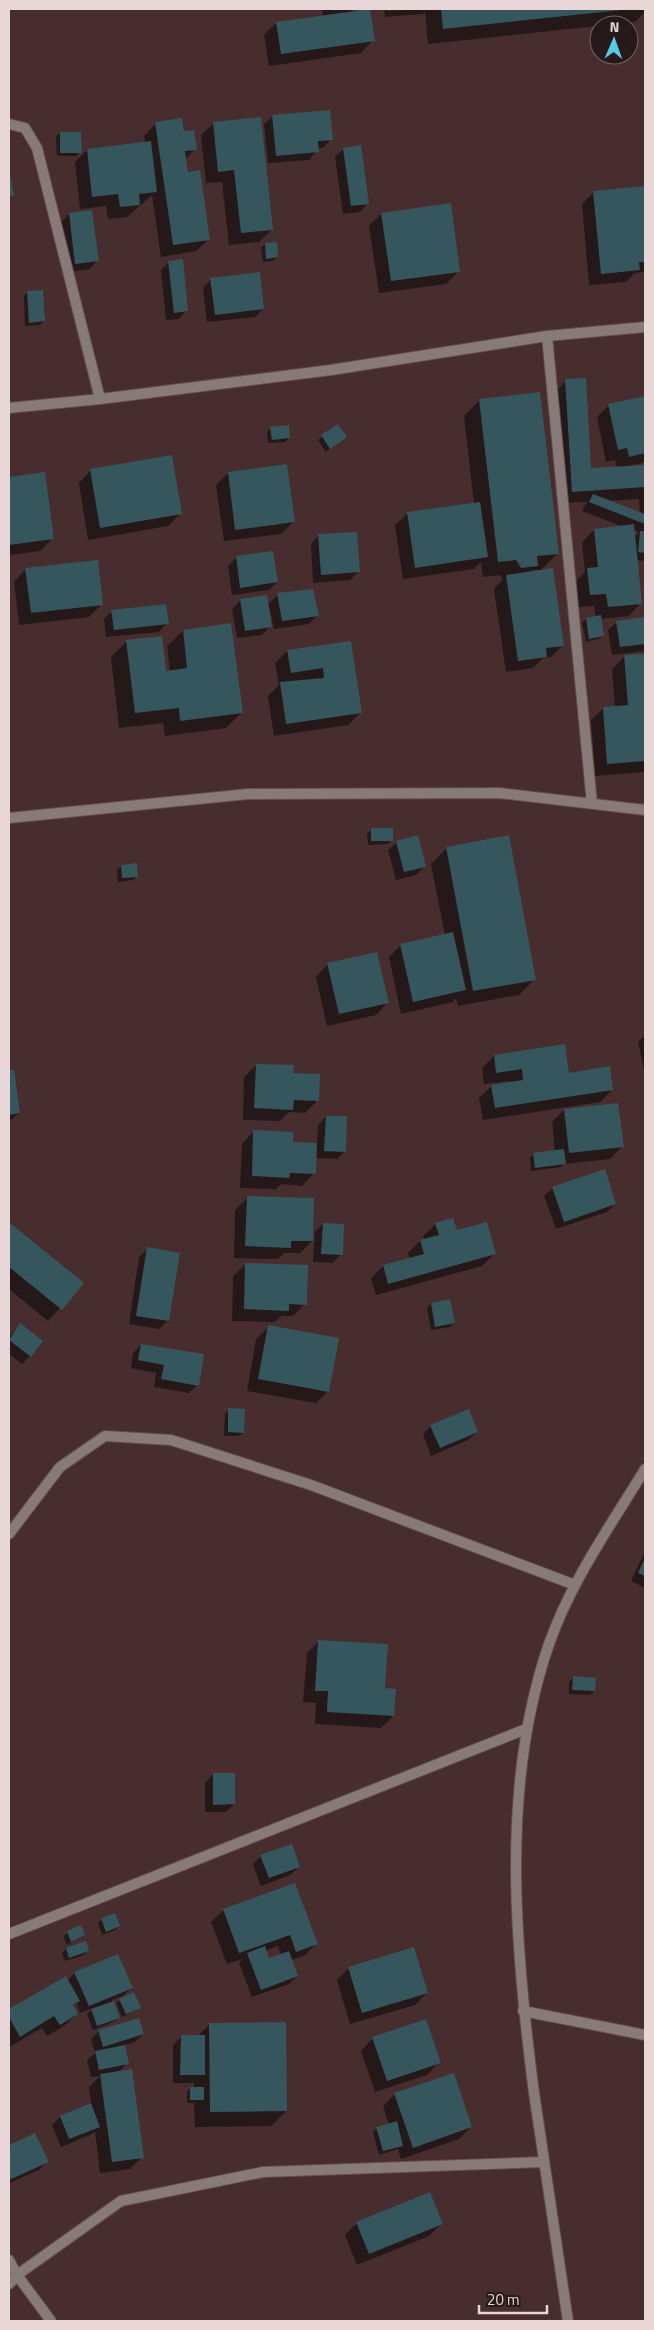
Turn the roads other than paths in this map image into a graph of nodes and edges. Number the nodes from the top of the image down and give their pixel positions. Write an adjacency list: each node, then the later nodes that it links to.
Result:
1 (9, 124): 4 (street)
2 (645, 327): 3 (street)
3 (547, 336): 4 (street); 6 (street)
4 (100, 399): 5 (street)
5 (9, 408)
6 (592, 804): 7 (street); 8 (street)
7 (645, 810)
8 (9, 818)
9 (645, 1469): 11 (street)
10 (9, 1534): 11 (street)
11 (575, 1585): 12 (street)
12 (526, 1729): 13 (street); 14 (street)
13 (9, 1934)
14 (523, 2011): 15 (street); 16 (street)
15 (645, 2035)
16 (542, 2162): 18 (street); 21 (street)
17 (9, 2260): 18 (street)
18 (17, 2275): 19 (street); 20 (street)
19 (9, 2284)
20 (52, 2321)
21 (568, 2321)

